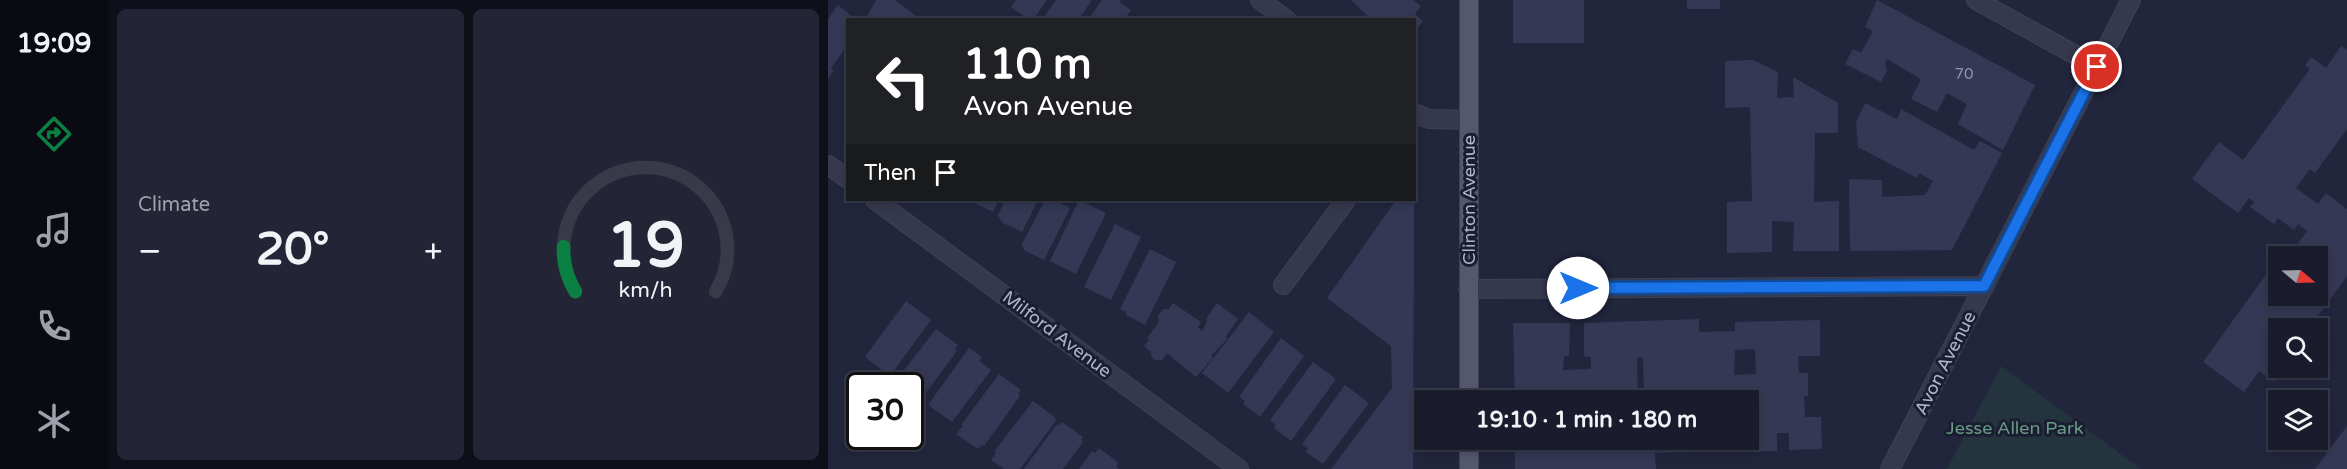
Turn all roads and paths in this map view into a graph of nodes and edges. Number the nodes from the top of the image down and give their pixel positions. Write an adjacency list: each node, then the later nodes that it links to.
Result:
1 (1260, 0): 5 (street)
2 (1468, 0): 8 (main road, Clinton Avenue)
3 (1976, 0): 6 (street)
4 (2131, 0): 6 (street, Avon Avenue)
5 (1284, 18)
6 (2097, 67): 14 (street, Avon Avenue)
7 (1416, 114): 8 (street)
8 (1469, 120): 15 (main road, Clinton Avenue)
9 (828, 165): 10 (street)
10 (846, 178)
11 (876, 201): 18 (street, Milford Avenue)
12 (1345, 201): 13 (street)
13 (1283, 285)
14 (1984, 286): 15 (street); 20 (street, Avon Avenue)
15 (1468, 289): 16 (main road, Clinton Avenue)
16 (1469, 390)
17 (1469, 450): 19 (main road)
18 (1239, 469)
19 (1469, 469)
20 (1890, 469)

